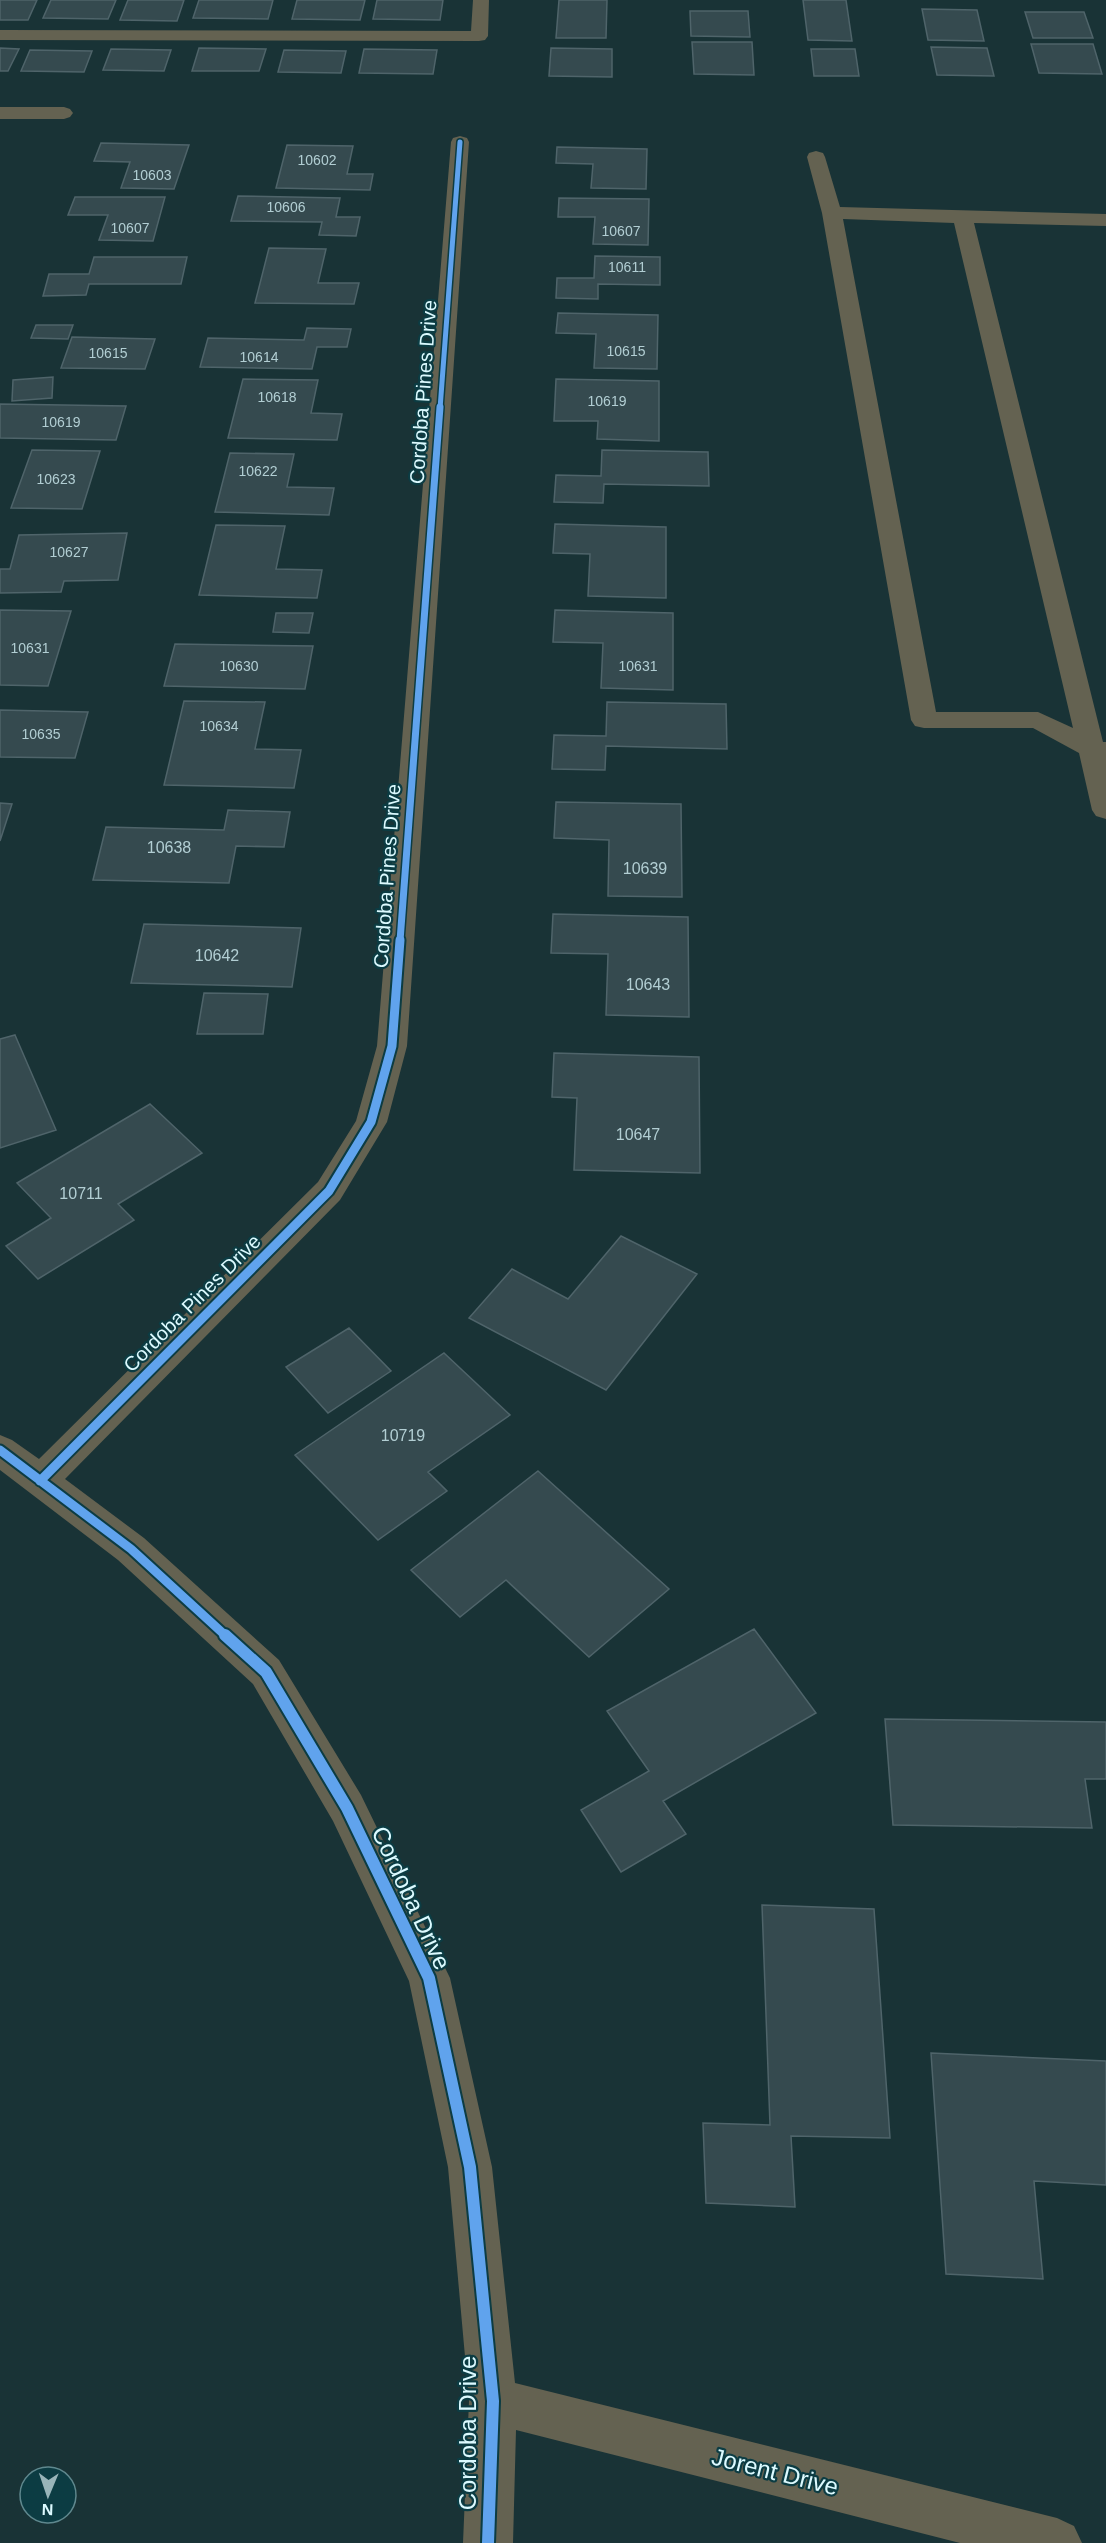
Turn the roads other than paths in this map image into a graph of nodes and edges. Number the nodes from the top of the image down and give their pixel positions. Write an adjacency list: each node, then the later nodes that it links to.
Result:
1 (482, 0): 2 (street)
2 (0, 35)
3 (4, 113): 4 (street); 5 (street)
4 (64, 113)
5 (0, 133)
6 (460, 142): 14 (street, Cordoba Pines Drive)
7 (816, 157): 8 (street)
8 (832, 213): 9 (street); 11 (street)
9 (963, 217): 10 (street); 11 (street)
10 (1106, 220)
11 (1099, 750): 12 (street)
12 (1106, 810)
13 (0, 1450): 14 (street, Cordoba Drive)
14 (40, 1481): 15 (street, Cordoba Drive)
15 (493, 2401): 16 (street, Cordoba Drive); 17 (street, Jorent Drive)
16 (488, 2543)
17 (1057, 2543)

